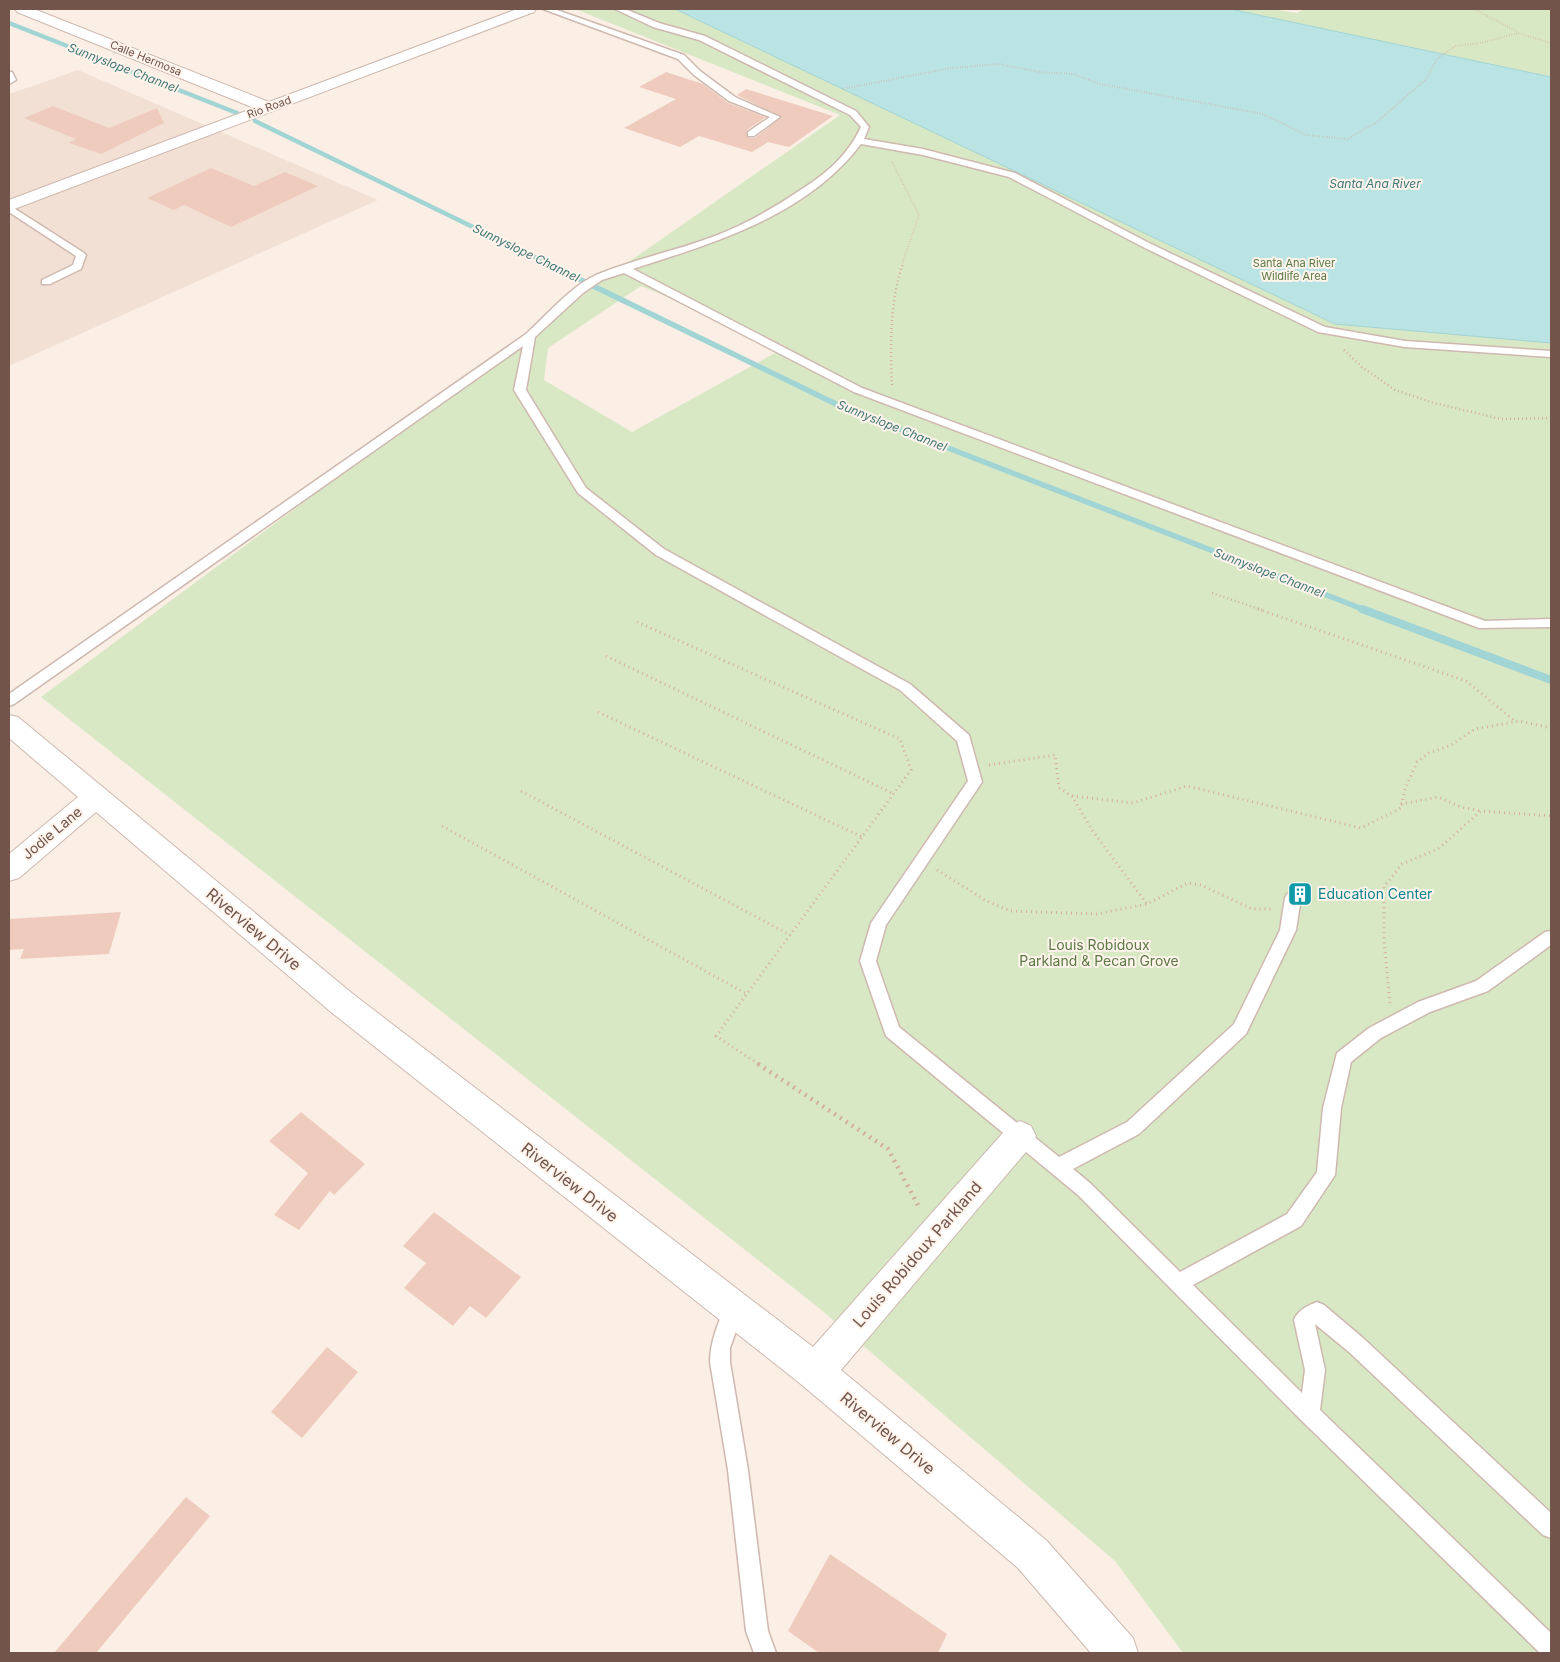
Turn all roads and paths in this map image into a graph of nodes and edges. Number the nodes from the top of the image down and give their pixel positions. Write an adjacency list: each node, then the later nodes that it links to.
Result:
1 (22, 9): 11 (street, Calle Hermosa)
2 (529, 9): 11 (street, Rio Road)
3 (547, 9): 12 (lane)
4 (619, 9): 10 (lane)
5 (1474, 9): 6 (path)
6 (1518, 33): 7 (path); 10 (path)
7 (1551, 43)
8 (9, 74): 9 (lane)
9 (9, 82)
10 (816, 94): 13 (lane)
11 (262, 110): 15 (street, Rio Road)
12 (750, 134)
13 (859, 140): 14 (lane); 16 (lane)
14 (891, 146): 18 (lane); 21 (path)
15 (9, 207): 17 (lane)
16 (624, 269): 19 (lane); 21 (lane)
17 (46, 282)
18 (1322, 330): 20 (lane); 22 (path)
19 (530, 336): 27 (lane); 32 (lane)
20 (1551, 354)
21 (894, 404): 25 (lane)
22 (1551, 418)
23 (1212, 593): 29 (path)
24 (637, 622): 34 (path)
25 (1551, 623)
26 (606, 656): 34 (path)
27 (9, 701)
28 (598, 712): 41 (path)
29 (1515, 722): 31 (path); 37 (path)
30 (9, 724): 36 (street, Riverview Drive)
31 (1551, 728)
32 (972, 768): 35 (path); 42 (lane)
33 (522, 791): 46 (path)
34 (894, 794): 41 (path)
35 (1072, 796): 37 (path); 45 (path)
36 (96, 797): 43 (street, Jodie Lane); 54 (street, Riverview Drive)
37 (1402, 804): 38 (path)
38 (1492, 813): 39 (path); 49 (path)
39 (1551, 816)
40 (442, 826): 48 (path)
41 (862, 837): 46 (path)
42 (922, 859): 45 (path); 50 (lane)
43 (9, 870)
44 (1293, 898): 45 (path); 51 (lane)
45 (1147, 904)
46 (790, 935): 48 (path)
47 (1551, 937): 49 (lane)
48 (747, 994): 52 (path)
49 (1392, 1024): 53 (lane)
50 (1020, 1136): 51 (lane); 52 (street, Louis Robidoux Parkland)
51 (1058, 1167): 53 (lane)
52 (934, 1235): 55 (street, Louis Robidoux Parkland)
53 (1178, 1283): 56 (lane)
54 (734, 1309): 55 (street, Riverview Drive); 59 (lane)
55 (815, 1372): 60 (street, Riverview Drive)
56 (1309, 1414): 57 (lane); 58 (lane)
57 (1551, 1527)
58 (1551, 1648)
59 (765, 1653)
60 (1118, 1653)

